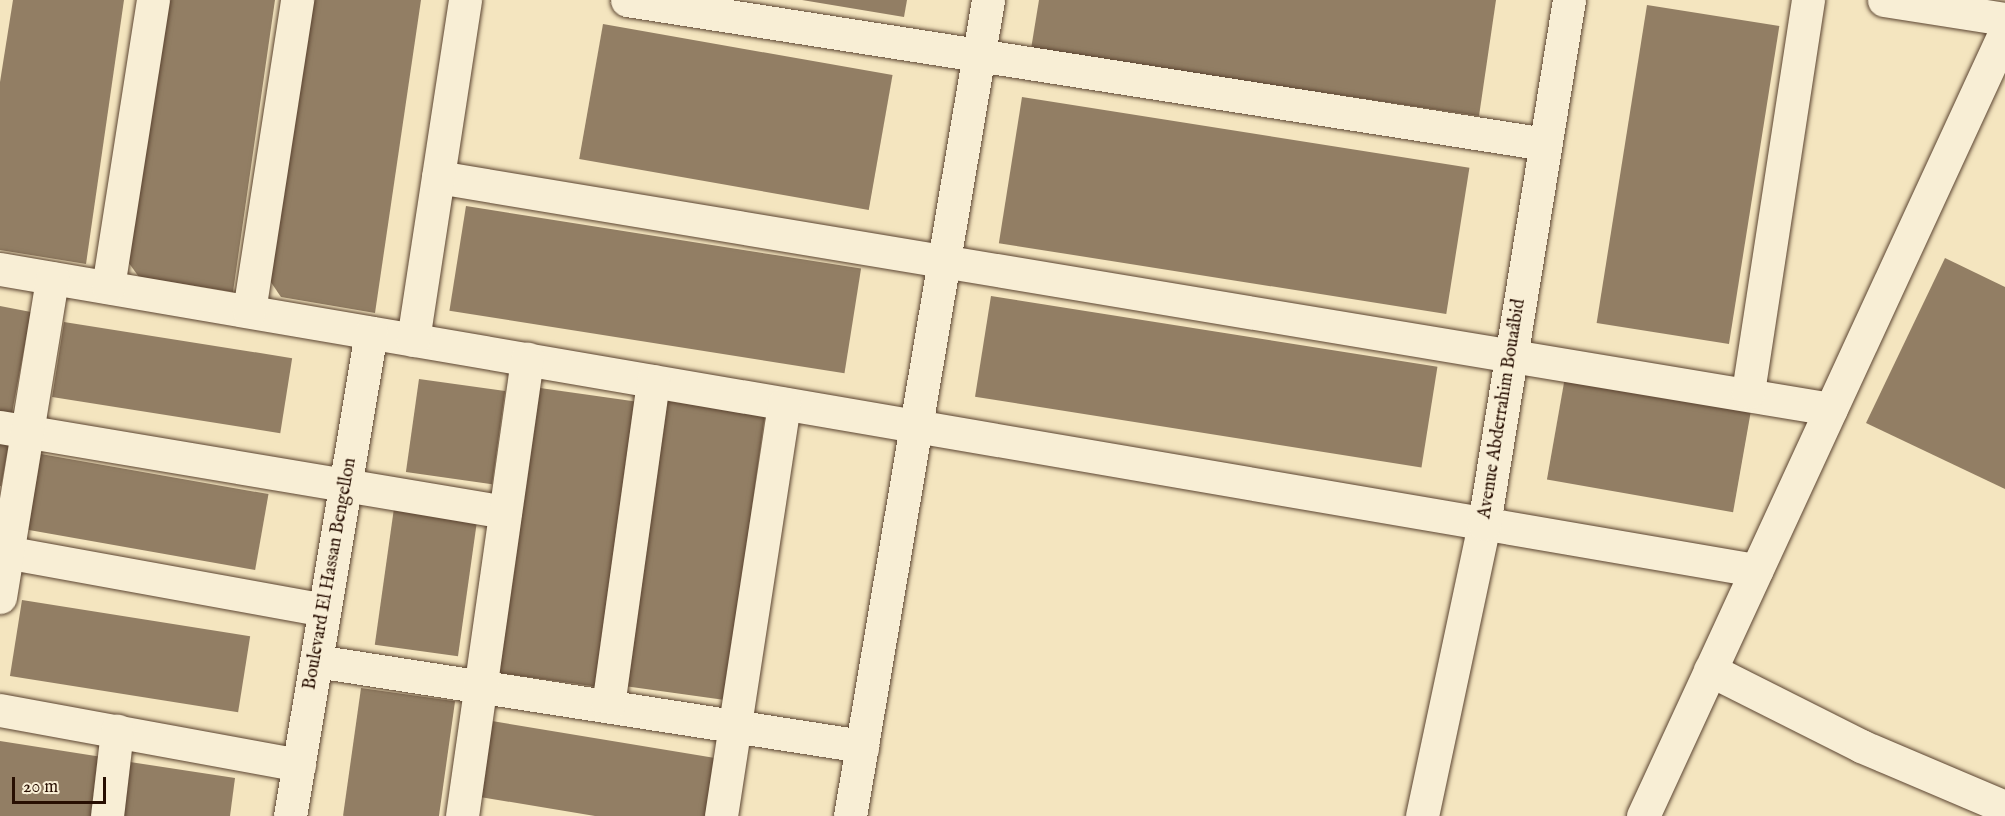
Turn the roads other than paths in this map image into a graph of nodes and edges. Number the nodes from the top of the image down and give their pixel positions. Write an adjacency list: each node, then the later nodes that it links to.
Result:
1 (153, 0): 17 (street)
2 (297, 0): 18 (street)
3 (465, 0): 13 (street)
4 (627, 0): 11 (street)
5 (988, 0): 11 (street)
6 (1569, 0): 12 (street, Avenue Abderrahim Bouaâbid)
7 (1808, 0): 24 (street)
8 (1884, 0): 9 (street)
9 (2005, 19)
10 (2005, 32): 26 (street)
11 (979, 56): 12 (street); 14 (street)
12 (1546, 144): 21 (street, Avenue Abderrahim Bouaâbid)
13 (438, 177): 14 (street); 20 (street)
14 (944, 262): 21 (street); 27 (street)
15 (0, 269): 16 (street)
16 (52, 278): 17 (street); 28 (street)
17 (108, 287): 18 (street)
18 (249, 311): 19 (street)
19 (371, 333): 20 (street); 29 (street, Boulevard El Hassan Bengellon)
20 (413, 340): 22 (street)
21 (1511, 357): 24 (street); 31 (street, Avenue Abderrahim Bouaâbid)
22 (527, 359): 23 (street); 30 (street)
23 (653, 381): 25 (street); 39 (street)
24 (1748, 392): 26 (street)
25 (784, 404): 27 (street); 41 (street)
26 (1830, 409): 33 (street)
27 (916, 427): 31 (street); 43 (street)
28 (13, 429): 29 (street); 32 (street)
29 (345, 486): 30 (street); 35 (street, Boulevard El Hassan Bengellon)
30 (505, 512): 38 (street)
31 (1484, 524): 33 (street); 51 (street, Avenue Abderrahim Bouaâbid)
32 (4, 552): 34 (street); 35 (street)
33 (1756, 570): 37 (street)
34 (0, 597)
35 (324, 610): 36 (street, Boulevard El Hassan Bengellon)
36 (316, 661): 38 (street); 44 (street, Boulevard El Hassan Bengellon)
37 (1710, 670): 45 (street); 52 (street)
38 (481, 686): 39 (street); 48 (street)
39 (608, 706): 41 (street)
40 (0, 710): 42 (street)
41 (736, 726): 43 (street); 49 (street)
42 (117, 731): 44 (street); 46 (street)
43 (862, 746): 50 (street)
44 (299, 765): 47 (street, Boulevard El Hassan Bengellon)
45 (2005, 807)
46 (106, 816)
47 (290, 816)
48 (462, 816)
49 (721, 816)
50 (850, 816)
51 (1422, 816)
52 (1643, 816)

